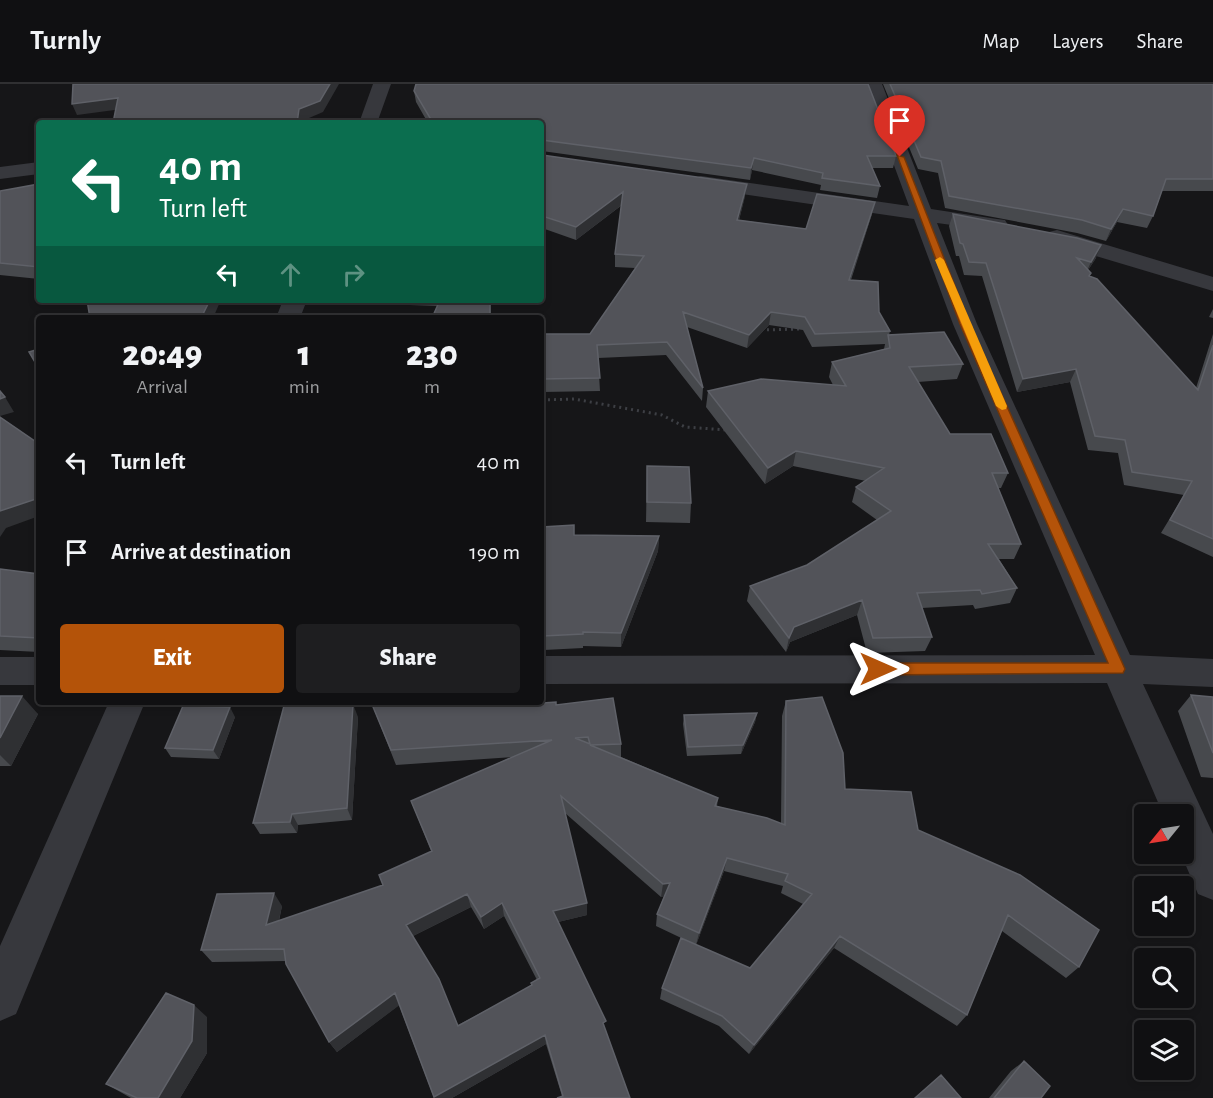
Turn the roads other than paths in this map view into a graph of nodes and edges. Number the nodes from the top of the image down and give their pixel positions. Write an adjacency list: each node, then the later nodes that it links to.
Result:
1 (382, 84): 3 (street)
2 (873, 84): 7 (street)
3 (369, 120)
4 (36, 168): 5 (street)
5 (0, 173)
6 (682, 179): 7 (street)
7 (921, 212): 8 (street); 9 (street)
8 (1213, 284)
9 (1118, 669): 10 (street); 13 (street); 15 (street)
10 (544, 670)
11 (0, 671): 12 (street)
12 (36, 671)
13 (1213, 673)
14 (126, 705): 18 (street)
15 (1178, 804)
16 (1194, 839): 17 (street)
17 (1213, 880)
18 (0, 998)

